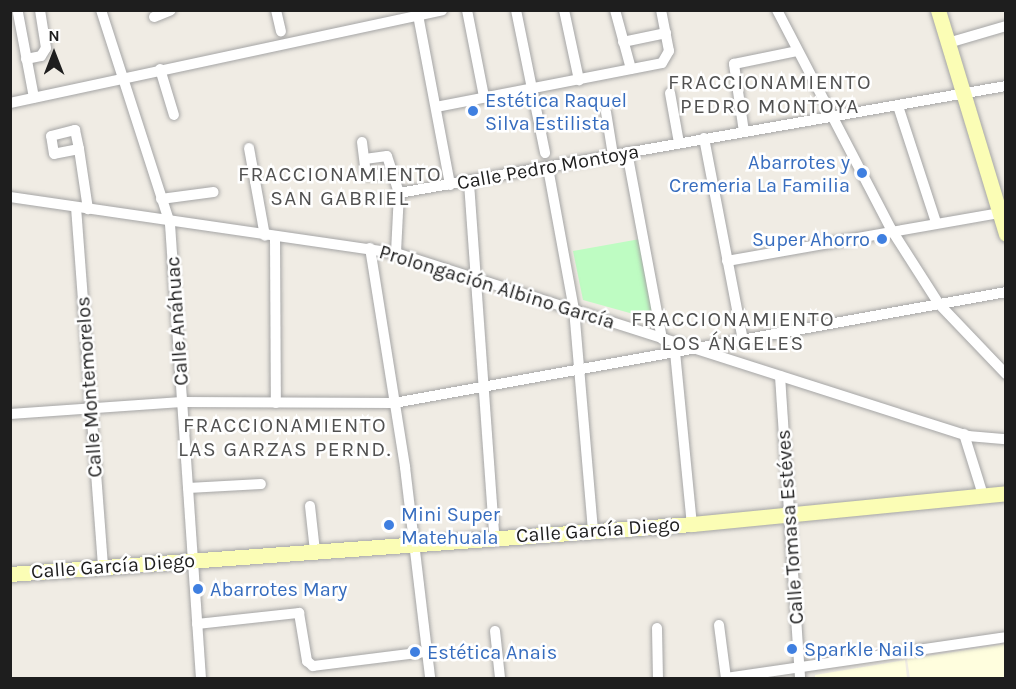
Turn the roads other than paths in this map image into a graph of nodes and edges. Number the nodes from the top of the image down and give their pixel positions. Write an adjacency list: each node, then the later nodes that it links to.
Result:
1 (40, 10): 22 (street)
2 (101, 10): 25 (street, Calle Anáhuac)
3 (171, 10): 15 (street)
4 (276, 10): 17 (street)
5 (442, 10): 14 (street)
6 (467, 10): 31 (street)
7 (516, 10): 28 (street)
8 (564, 10): 26 (street)
9 (615, 10): 19 (street)
10 (661, 10): 18 (street)
11 (777, 10): 21 (street)
12 (938, 10): 20 (street)
13 (18, 12): 22 (street)
14 (422, 13): 23 (street); 35 (street)
15 (154, 17)
16 (1005, 26): 20 (street)
17 (281, 30)
18 (666, 33): 19 (street); 24 (street)
19 (623, 42): 24 (street)
20 (948, 43): 30 (street)
21 (797, 51): 38 (street); 39 (street)
22 (26, 59): 32 (street)
23 (160, 69): 25 (street); 37 (street)
24 (631, 69): 26 (street)
25 (120, 78): 32 (street); 56 (street, Calle Anáhuac)
26 (579, 80): 28 (street)
27 (1005, 86): 30 (street, Calle Pedro Montoya)
28 (532, 89): 31 (street); 46 (street)
29 (670, 93): 42 (street)
30 (963, 94): 34 (street, Calle Pedro Montoya); 57 (street)
31 (484, 97): 35 (street)
32 (34, 98): 33 (street)
33 (10, 103)
34 (898, 106): 38 (street, Calle Pedro Montoya); 59 (street)
35 (436, 107): 52 (street)
36 (606, 112): 47 (street)
37 (174, 115)
38 (830, 117): 39 (street, Calle Pedro Montoya); 61 (street)
39 (744, 132): 40 (street, Calle Pedro Montoya)
40 (704, 138): 42 (street, Calle Pedro Montoya); 66 (street)
41 (362, 142): 48 (street)
42 (679, 143): 45 (street, Calle Pedro Montoya)
43 (249, 148): 63 (street)
44 (79, 149): 58 (street, Calle Montemorelos)
45 (627, 152): 47 (street, Calle Pedro Montoya); 71 (street)
46 (545, 153)
47 (612, 155): 49 (street, Calle Pedro Montoya)
48 (365, 159): 50 (street); 50 (street)
49 (548, 168): 51 (street, Calle Pedro Montoya); 70 (street)
50 (391, 174): 54 (street)
51 (469, 183): 52 (street, Calle Pedro Montoya); 67 (street)
52 (450, 185): 54 (street, Calle Pedro Montoya)
53 (214, 192): 56 (street)
54 (399, 193): 65 (street)
55 (10, 197): 58 (street, Prolongación Albino García)
56 (161, 199): 60 (street, Calle Anáhuac)
57 (1000, 204): 59 (street); 62 (street)
58 (82, 208): 60 (street, Prolongación Albino García); 82 (street, Calle Montemorelos)
59 (936, 222): 61 (street)
60 (170, 224): 63 (street, Prolongación Albino García); 79 (street, Calle Anáhuac)
61 (891, 229): 66 (street); 69 (street)
62 (1005, 234)
63 (270, 237): 64 (street, Prolongación Albino García); 80 (street)
64 (370, 248): 65 (street, Prolongación Albino García); 81 (street)
65 (396, 253): 67 (street, Prolongación Albino García)
66 (728, 261): 72 (street)
67 (475, 279): 70 (street, Prolongación Albino García); 78 (street)
68 (1005, 292): 69 (street)
69 (939, 304): 72 (street); 76 (street)
70 (574, 309): 71 (street, Prolongación Albino García); 75 (street)
71 (662, 339): 73 (street, Prolongación Albino García)
72 (742, 340): 73 (street)
73 (690, 348): 74 (street); 77 (street, Prolongación Albino García)
74 (675, 352): 75 (street); 92 (street)
75 (579, 371): 78 (street); 93 (street)
76 (1005, 374)
77 (780, 376): 84 (street, Prolongación Albino García); 91 (street, Calle Tomasa Estéves)
78 (485, 388): 81 (street); 94 (street)
79 (182, 402): 80 (street); 82 (street); 87 (street, Calle Anáhuac)
80 (276, 403): 81 (street)
81 (394, 403): 95 (street)
82 (91, 409): 83 (street); 98 (street, Calle Montemorelos)
83 (10, 414)
84 (964, 434): 85 (street, Prolongación Albino García); 89 (street)
85 (1005, 439)
86 (261, 484): 87 (street)
87 (188, 488): 97 (street, Calle Anáhuac)
88 (1005, 493): 89 (street, Calle García Diego)
89 (984, 495): 91 (street, Calle García Diego)
90 (310, 506): 96 (street)
91 (790, 514): 92 (street, Calle García Diego); 106 (street, Calle Tomasa Estéves)
92 (692, 524): 93 (street, Calle García Diego)
93 (593, 531): 94 (street, Calle García Diego)
94 (494, 536): 95 (street, Calle García Diego)
95 (412, 542): 96 (street, Calle García Diego); 105 (street)
96 (315, 550): 97 (street, Calle García Diego)
97 (193, 560): 98 (street, Calle García Diego); 100 (street, Calle Anáhuac)
98 (103, 567): 99 (street, Calle García Diego)
99 (10, 574)
100 (197, 624): 105 (street); 107 (street, Calle Anáhuac)
101 (719, 625): 111 (street)
102 (657, 628): 110 (street)
103 (495, 631): 109 (street)
104 (1005, 637): 106 (street)
105 (426, 652): 108 (street)
106 (798, 667): 111 (street); 112 (street, Calle Tomasa Estéves)
107 (201, 678)
108 (430, 678)
109 (501, 678)
110 (658, 678)
111 (726, 678)
112 (800, 678)

